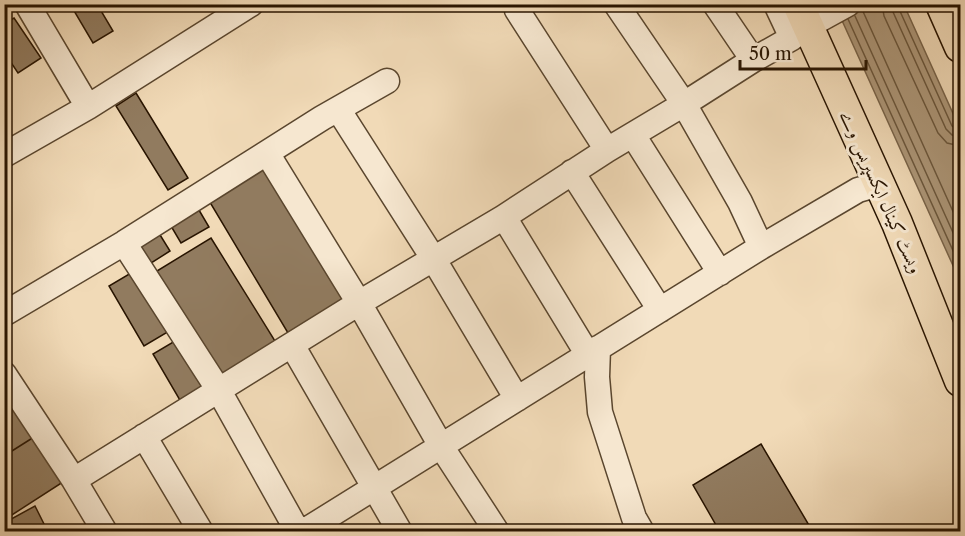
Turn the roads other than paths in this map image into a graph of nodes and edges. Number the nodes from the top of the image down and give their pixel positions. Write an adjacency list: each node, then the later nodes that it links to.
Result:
1 (27, 4): 14 (street)
2 (251, 4): 14 (street)
3 (616, 4): 13 (street)
4 (715, 4): 11 (street)
5 (776, 4): 9 (street)
6 (848, 4): 9 (street)
7 (941, 4): 10 (main road)
8 (517, 10): 17 (street)
9 (805, 22): 11 (street); 21 (main road, ویسٹ کینال ایکسپریس وے)
10 (960, 47)
11 (753, 60): 13 (street)
12 (387, 81): 15 (street)
13 (684, 104): 16 (street); 25 (street)
14 (88, 107): 19 (street)
15 (338, 109): 18 (street); 26 (street)
16 (633, 135): 17 (street); 27 (street)
17 (607, 150): 20 (street)
18 (267, 153): 24 (street); 28 (street)
19 (4, 155)
20 (572, 172): 22 (street); 29 (street)
21 (879, 184): 23 (main road, ویسٹ کینال ایکسپریس وے); 25 (street)
22 (504, 217): 26 (street); 33 (street)
23 (897, 223): 31 (main road); 35 (main road, ویسٹ کینال ایکسپریس وے)
24 (124, 243): 30 (street); 36 (street)
25 (761, 248): 27 (street)
26 (433, 258): 28 (street); 37 (street)
27 (720, 273): 29 (street)
28 (359, 303): 32 (street); 39 (street)
29 (660, 310): 33 (street)
30 (4, 314)
31 (960, 344)
32 (292, 345): 36 (street); 41 (street)
33 (593, 352): 37 (street); 48 (street)
34 (4, 374): 40 (street)
35 (960, 381)
36 (218, 389): 38 (street); 44 (street)
37 (517, 399): 39 (street)
38 (144, 436): 40 (street); 43 (street)
39 (441, 446): 41 (street); 47 (street)
40 (74, 480): 42 (street)
41 (375, 487): 45 (street); 46 (street)
42 (105, 531)
43 (201, 531)
44 (298, 531)
45 (303, 531)
46 (400, 531)
47 (497, 531)
48 (642, 531)

